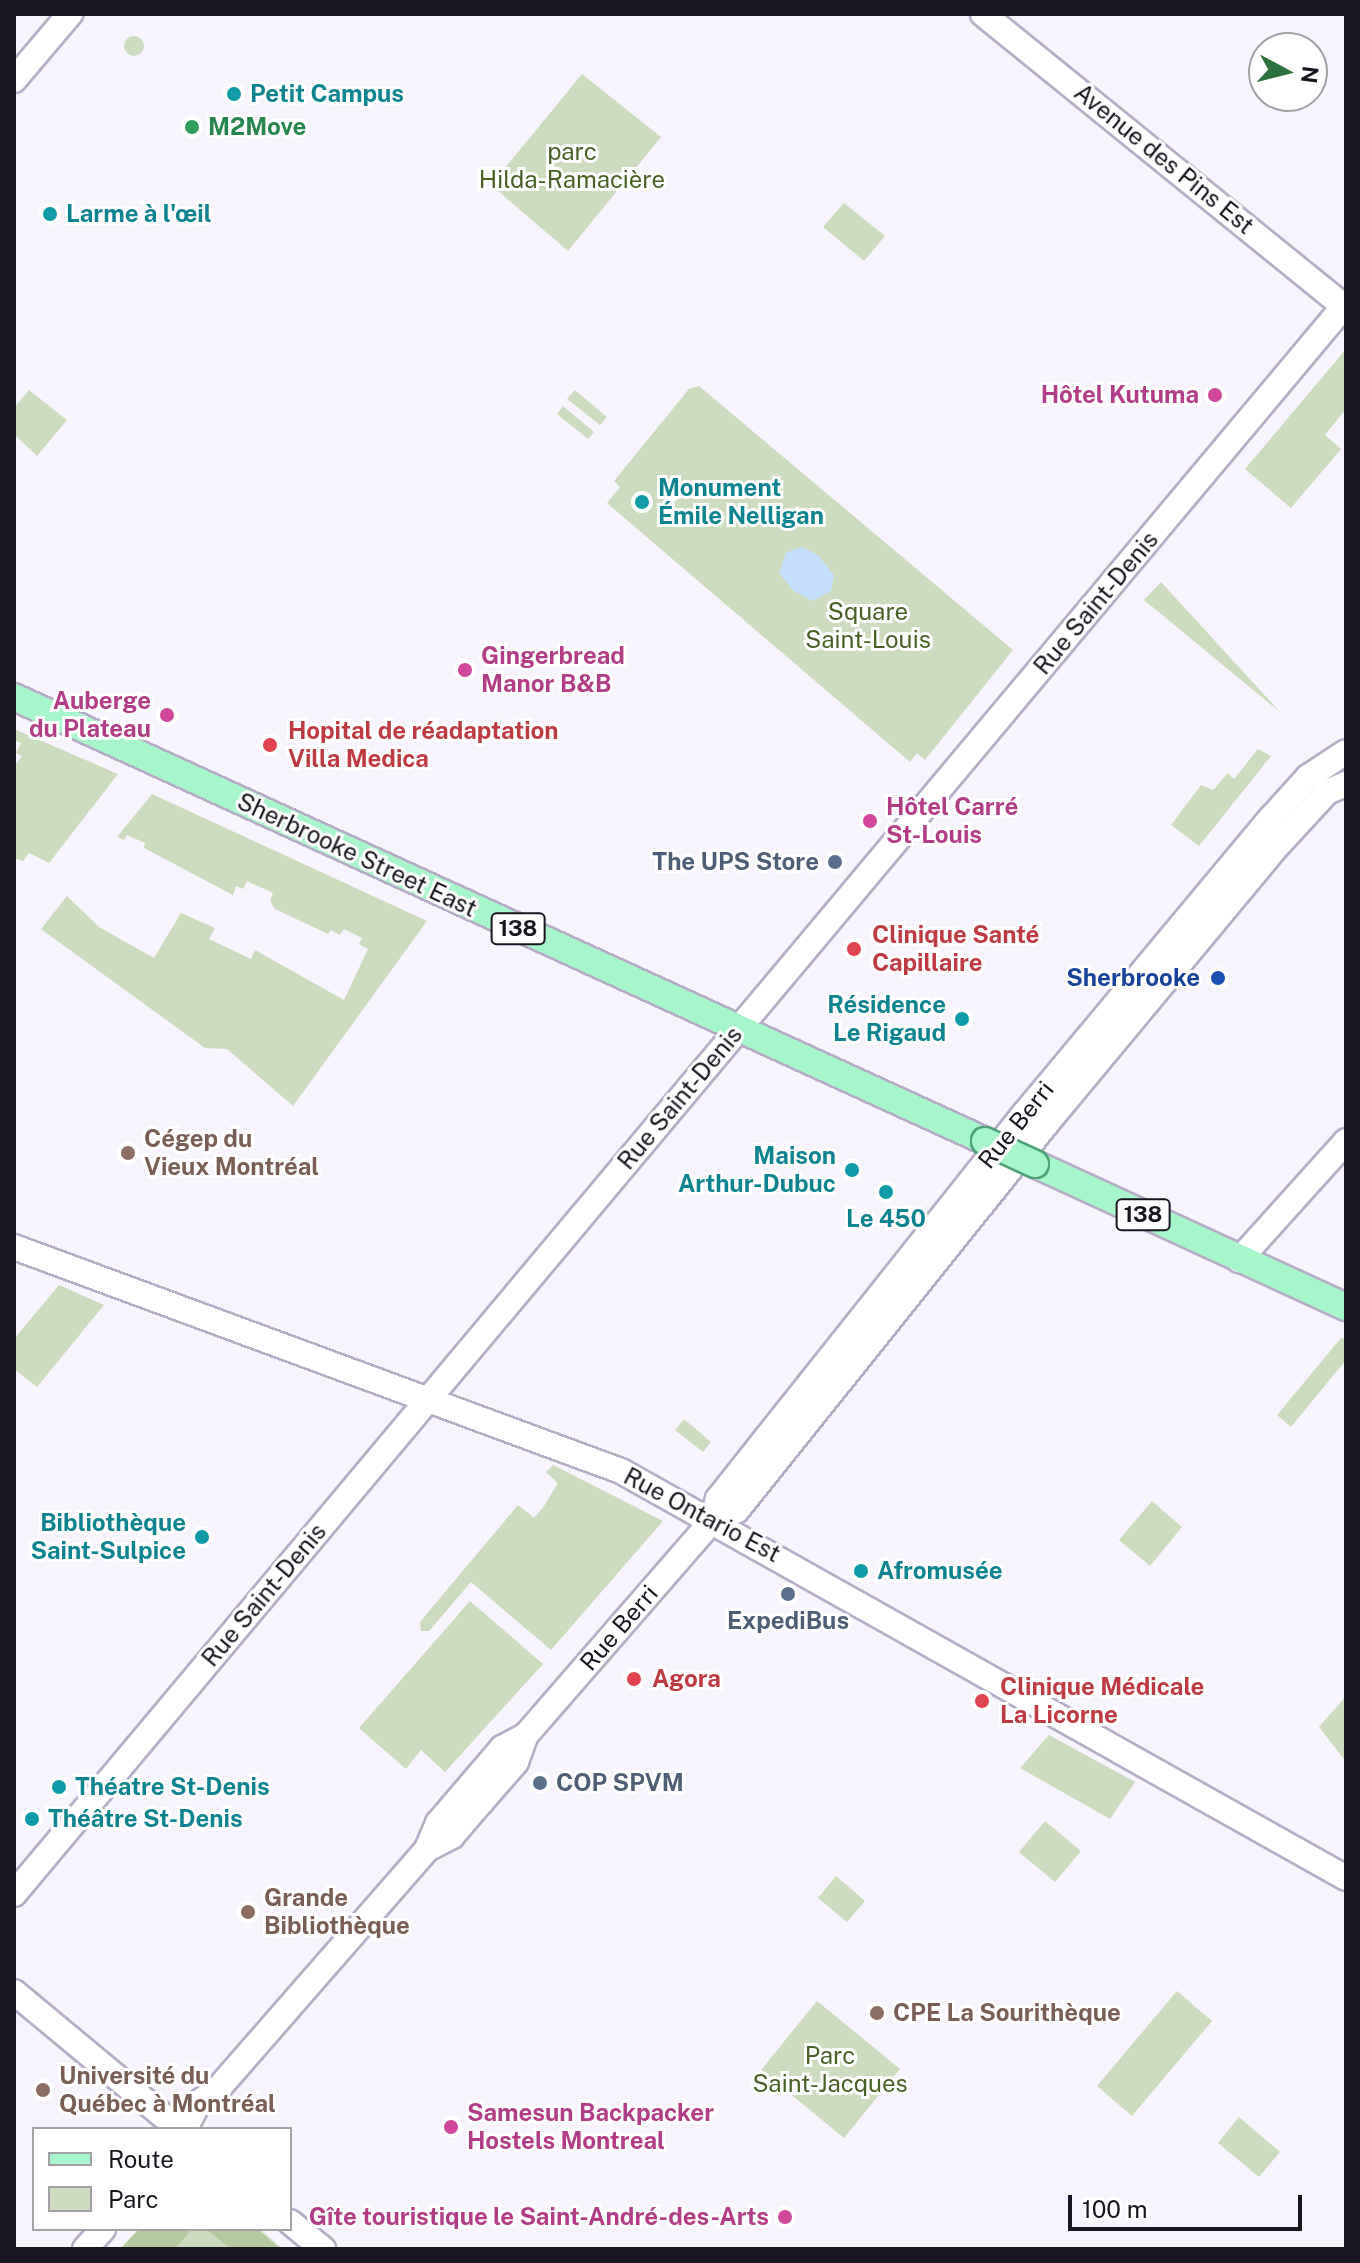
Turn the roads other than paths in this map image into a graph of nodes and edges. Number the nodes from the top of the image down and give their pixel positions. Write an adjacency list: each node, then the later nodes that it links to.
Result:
1 (68, 14): 3 (main road)
2 (983, 14): 4 (main road, Avenue des Pins Est)
3 (14, 80)
4 (1345, 305): 8 (main road, Rue Saint-Denis)
5 (14, 697): 8 (main road, Sherbrooke Street East / 138)
6 (1346, 752): 14 (main road, Rue Berri)
7 (1346, 784): 14 (main road, Rue Berri)
8 (736, 1029): 11 (main road, 138, bridge); 13 (main road, Rue Saint-Denis)
9 (1346, 1141): 11 (main road)
10 (14, 1247): 13 (main road, Rue Ontario Est)
11 (1239, 1260): 12 (main road, 138)
12 (1346, 1307)
13 (430, 1397): 14 (main road, Rue Ontario Est); 16 (main road, Rue Saint-Denis)
14 (713, 1520): 15 (main road, Rue Ontario Est); 18 (main road, Rue Berri)
15 (1346, 1878)
16 (14, 1894)
17 (14, 1992): 19 (main road)
18 (217, 2090): 20 (main road, Rue Berri); 21 (main road, Rue Berri)
19 (177, 2127)
20 (186, 2127)
21 (198, 2127)
22 (292, 2224): 25 (main road)
23 (101, 2231): 24 (main road)
24 (85, 2249)
25 (323, 2249)

